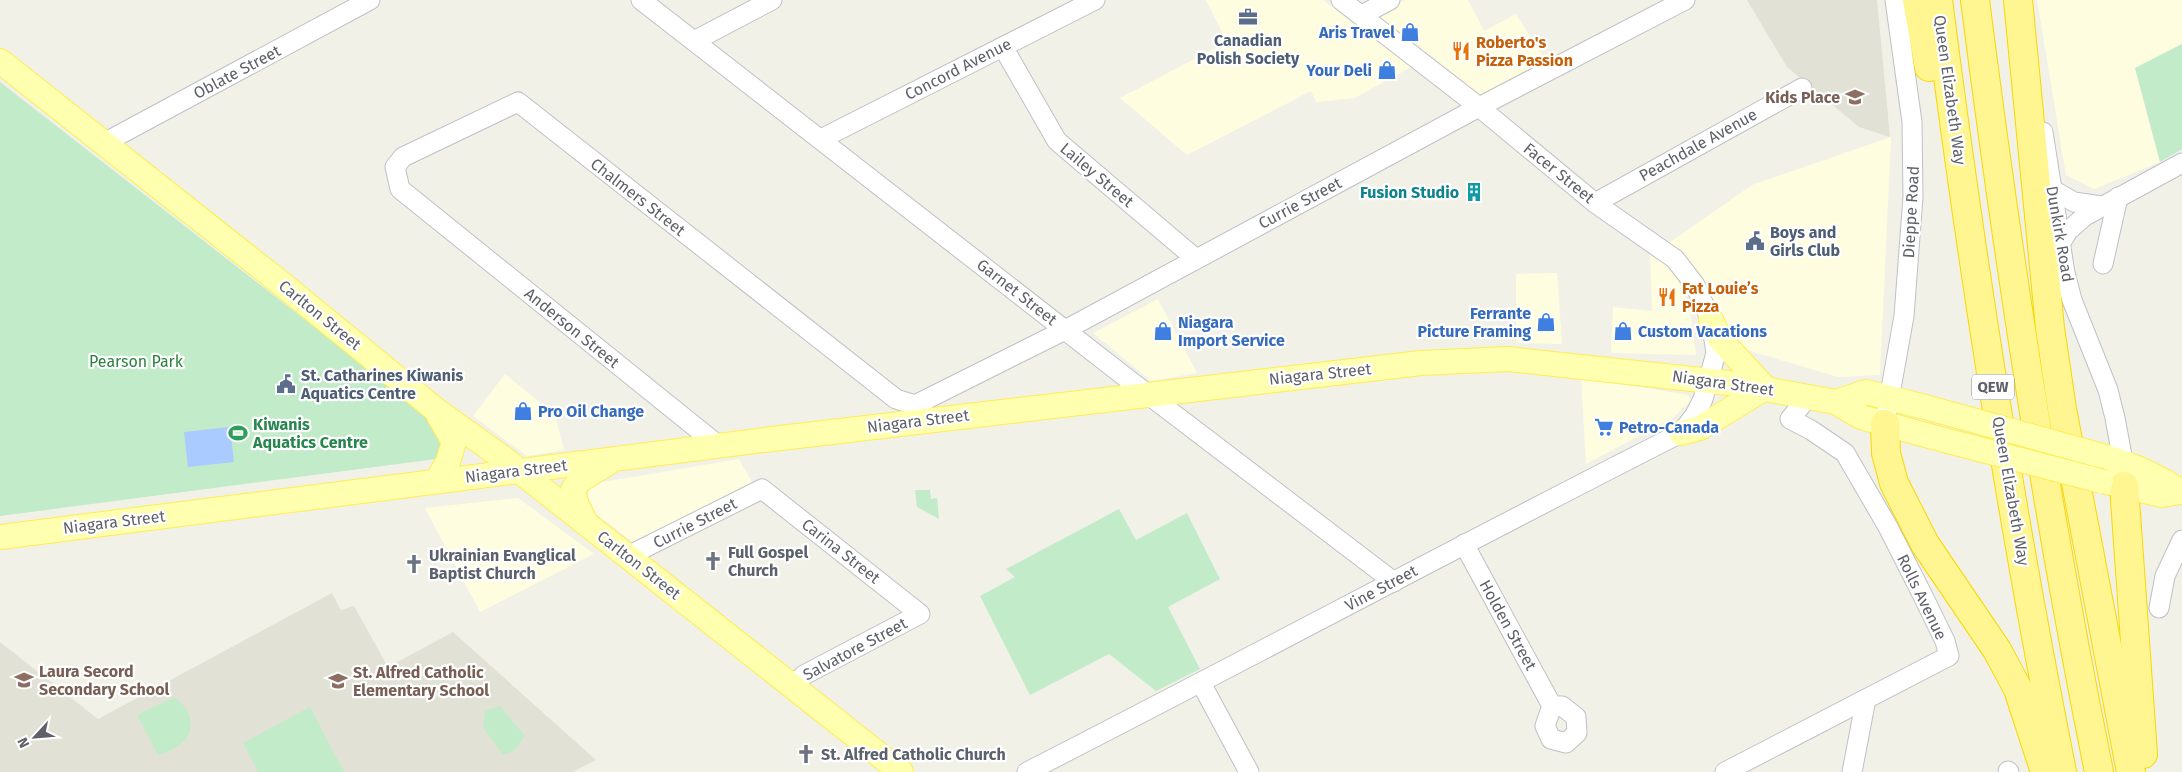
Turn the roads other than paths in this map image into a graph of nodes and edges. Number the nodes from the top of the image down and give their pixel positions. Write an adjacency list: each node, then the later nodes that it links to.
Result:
1 (370, 0): 20 (street, Oblate Street)
2 (641, 0): 14 (street, Garnet Street)
3 (772, 0): 14 (street)
4 (1095, 0): 15 (street, Concord Avenue)
5 (1341, 0): 13 (street, Facer Street)
6 (1390, 0): 13 (street)
7 (1685, 0): 18 (street, Currie Street)
8 (1895, 0): 37 (street, Dieppe Road)
9 (1917, 0): 30 (highway)
10 (1938, 0): 30 (highway, Queen Elizabeth Way / QEW)
11 (1975, 0): 69 (highway, QEW)
12 (2020, 0): 22 (street, Dunkirk Road); 70 (highway)
13 (1362, 15): 18 (street, Facer Street)
14 (694, 41): 19 (street, Garnet Street)
15 (1003, 47): 19 (street, Concord Avenue); 28 (street, Lailey Street)
16 (0, 60): 20 (main road, Carlton Street)
17 (1802, 88): 24 (street, Peachdale Avenue)
18 (1479, 107): 24 (street, Facer Street); 28 (street, Currie Street)
19 (820, 139): 32 (street, Garnet Street)
20 (104, 143): 40 (main road, Carlton Street)
21 (2182, 162): 23 (street)
22 (2052, 190): 25 (street); 27 (street, Dunkirk Road)
23 (2118, 196): 25 (street); 29 (street)
24 (1595, 202): 31 (street, Facer Street)
25 (2101, 206): 27 (street)
26 (425, 210): 39 (street, Chalmers Street); 43 (street, Anderson Street)
27 (2060, 244): 46 (street, Dunkirk Road)
28 (1196, 259): 32 (street, Currie Street)
29 (2103, 264)
30 (1977, 280): 68 (highway, Queen Elizabeth Way / QEW)
31 (1711, 320): 33 (street, Facer Street); 34 (main road)
32 (1065, 330): 35 (street, Garnet Street); 39 (street, Currie Street)
33 (1708, 380): 34 (main road, Niagara Street); 35 (main road, Niagara Street); 42 (street, Vine Street)
34 (1765, 388): 36 (main road, Niagara Street); 42 (main road)
35 (1147, 394): 43 (main road, Niagara Street); 55 (street, Garnet Street)
36 (1808, 396): 38 (main road, Niagara Street); 60 (street, Rolls Avenue)
37 (1889, 397): 38 (main road, Niagara Street); 41 (street, Dieppe Road); 46 (main road, Niagara Street, bridge)
38 (1836, 402): 41 (main road, Niagara Street)
39 (914, 404)
40 (436, 410): 45 (main road, Carlton Street); 47 (main road)
41 (1885, 424): 46 (main road, Niagara Street, bridge); 67 (highway)
42 (1681, 433): 53 (street, Vine Street)
43 (719, 446): 44 (main road, Niagara Street)
44 (615, 459): 45 (main road, Niagara Street); 50 (main road)
45 (519, 471): 47 (main road, Niagara Street); 50 (main road, Carlton Street)
46 (2116, 476): 49 (main road, Niagara Street); 71 (highway)
47 (437, 480): 51 (main road, Niagara Street)
48 (762, 489): 54 (street, Currie Street); 57 (street, Carina Street)
49 (2182, 492)
50 (586, 523): 54 (main road, Carlton Street)
51 (0, 537)
52 (2182, 540): 56 (street)
53 (1464, 544): 55 (street, Vine Street); 61 (street, Holden Street)
54 (628, 556): 59 (main road, Carlton Street)
55 (1394, 582): 58 (street, Vine Street)
56 (2159, 608)
57 (920, 614): 59 (street, Salvatore Street)
58 (1201, 683): 63 (street, Vine Street); 64 (street)
59 (792, 686): 62 (main road, Carlton Street)
60 (1866, 699): 65 (street, Rolls Avenue); 66 (street)
61 (1552, 706)
62 (900, 772)
63 (1027, 772)
64 (1249, 772)
65 (1725, 772)
66 (1852, 772)
67 (2046, 772)
68 (2062, 772)
69 (2099, 772)
70 (2131, 772)
71 (2144, 772)

